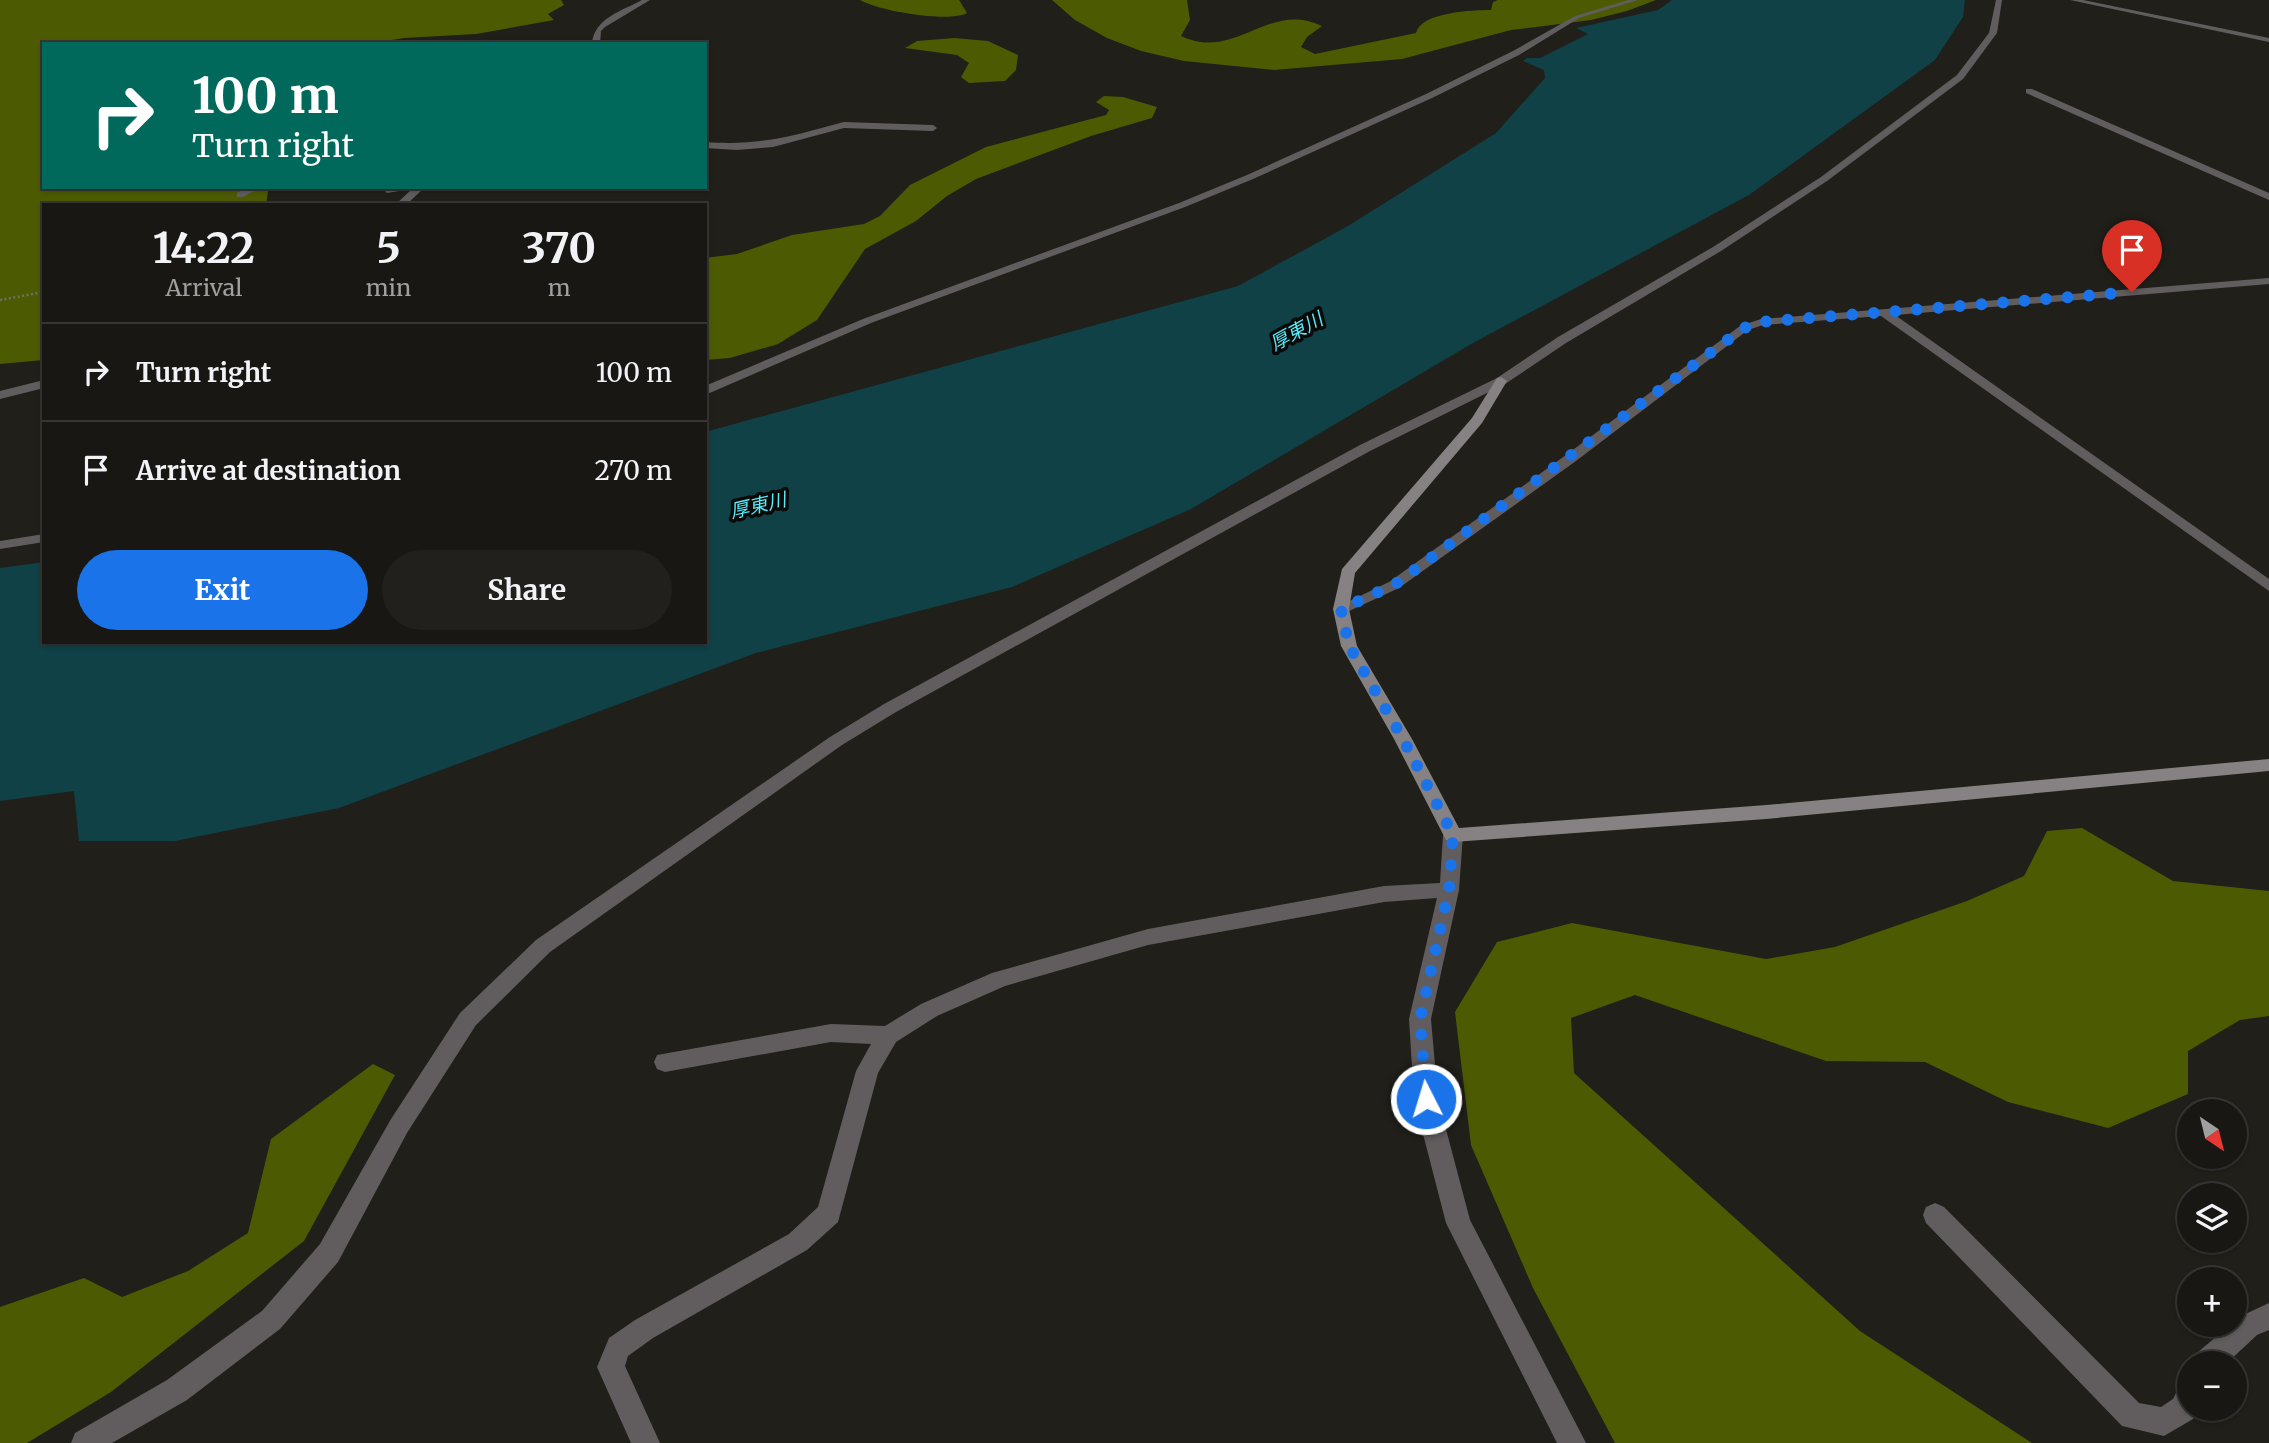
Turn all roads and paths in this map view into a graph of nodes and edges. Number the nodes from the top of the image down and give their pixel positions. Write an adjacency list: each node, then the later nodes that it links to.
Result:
1 (647, 0): 6 (street)
2 (1635, 0): 21 (street)
3 (1998, 0): 19 (street)
4 (2073, 0): 5 (street)
5 (2269, 40)
6 (596, 42)
7 (2029, 91): 13 (street)
8 (933, 128): 9 (street)
9 (707, 145)
10 (252, 189): 12 (street)
11 (419, 189): 14 (street)
12 (240, 195)
13 (2269, 197)
14 (402, 203)
15 (2269, 281): 18 (street)
16 (42, 292): 17 (path)
17 (0, 300)
18 (1885, 313): 25 (street); 26 (street)
19 (1501, 381): 26 (street); 36 (street)
20 (42, 384): 22 (street)
21 (707, 390)
22 (0, 395)
23 (42, 538): 24 (street)
24 (0, 545)
25 (2269, 586)
26 (1341, 609): 28 (street)
27 (2269, 765): 28 (street)
28 (1453, 835): 29 (street)
29 (1449, 890): 30 (street); 38 (street)
30 (888, 1035): 31 (street); 37 (street)
31 (665, 1062)
32 (1935, 1214): 35 (street)
33 (2269, 1316): 34 (street)
34 (2220, 1351)
35 (2177, 1413)
36 (85, 1443)
37 (646, 1443)
38 (1572, 1443)

